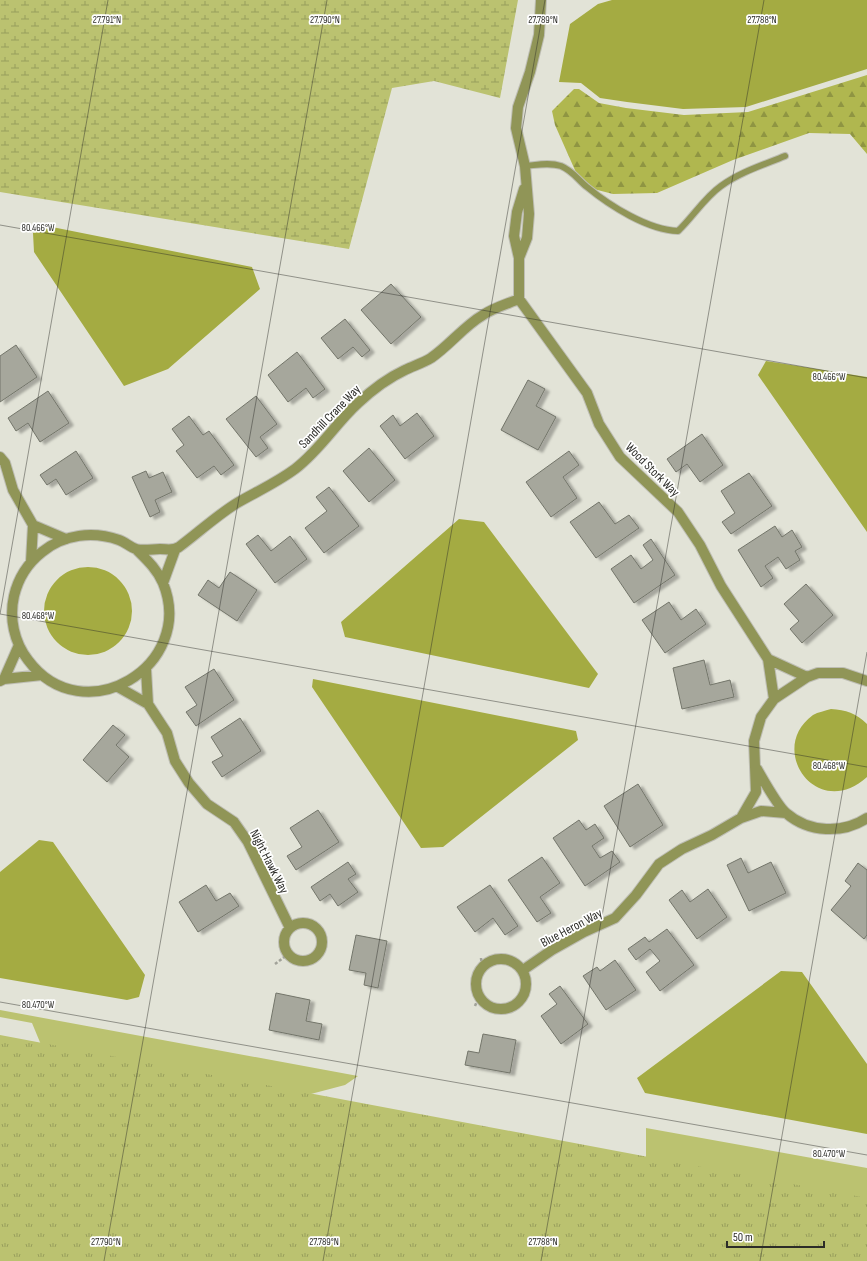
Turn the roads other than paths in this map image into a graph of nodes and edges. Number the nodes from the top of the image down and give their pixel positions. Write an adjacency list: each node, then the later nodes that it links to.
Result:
1 (541, 0): 3 (street)
2 (785, 156): 3 (lane)
3 (524, 166): 4 (street)
4 (518, 299): 9 (street, Sandhill Crane Way); 13 (street, Wood Stork Way)
5 (0, 457): 6 (street)
6 (33, 525): 7 (street); 10 (street)
7 (66, 538): 8 (street); 10 (street)
8 (136, 549): 9 (street); 11 (street)
9 (175, 550): 11 (street)
10 (31, 562): 12 (street)
11 (163, 583): 14 (street)
12 (19, 645): 15 (street); 17 (street)
13 (768, 659): 16 (street); 20 (street, Wood Stork Way)
14 (146, 669): 19 (street); 21 (street, Night Hawk Way)
15 (42, 675): 17 (street); 19 (street)
16 (807, 677): 18 (street); 20 (street)
17 (2, 680)
18 (867, 681)
19 (118, 687): 21 (street)
20 (774, 699): 22 (street, Blue Heron Way)
21 (148, 704): 28 (street, Night Hawk Way)
22 (756, 769): 23 (street); 24 (street, Blue Heron Way)
23 (786, 813): 24 (street, Blue Heron Way); 26 (street)
24 (741, 818): 29 (street, Blue Heron Way)
25 (867, 818): 26 (street)
26 (856, 825): 27 (street)
27 (867, 829)
28 (290, 928): 28 (street)
29 (523, 970): 29 (street)

